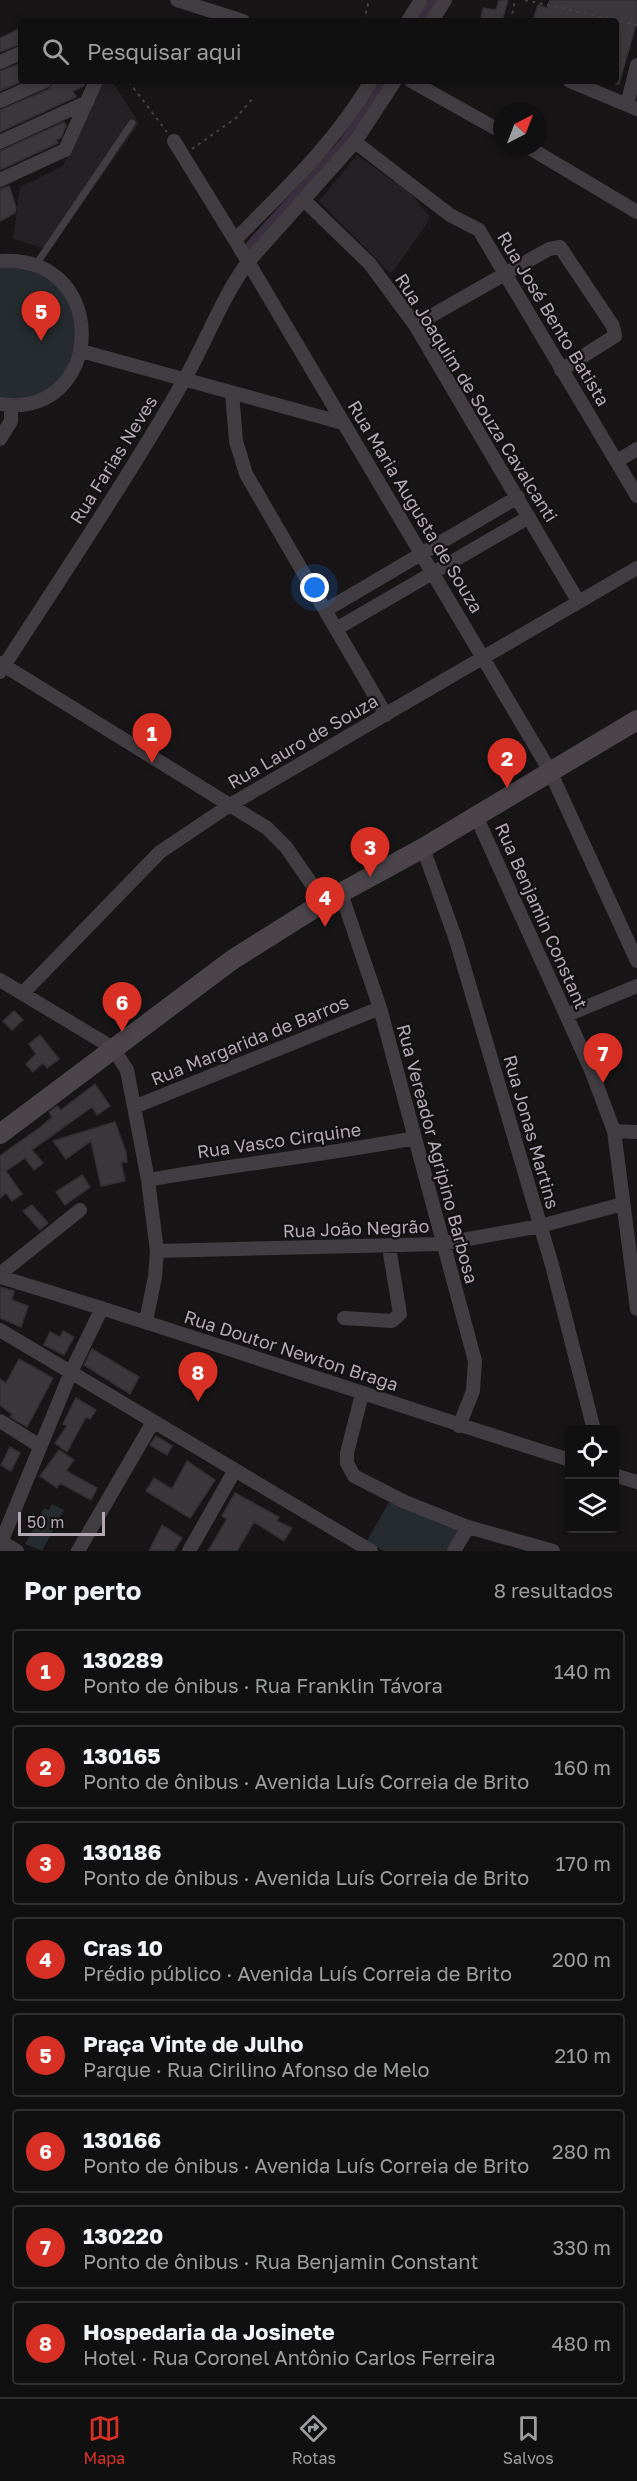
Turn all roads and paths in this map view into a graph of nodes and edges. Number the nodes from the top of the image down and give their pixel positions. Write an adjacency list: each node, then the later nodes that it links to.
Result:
1 (177, 0): 7 (street)
2 (369, 0): 8 (path)
3 (421, 0): 9 (street)
4 (445, 0): 10 (street)
5 (515, 0): 11 (path)
6 (525, 0): 12 (path)
7 (234, 18)
8 (365, 18)
9 (410, 18)
10 (434, 18)
11 (512, 18)
12 (606, 18)
13 (619, 21): 14 (path)
14 (637, 25)
15 (18, 54): 16 (street)
16 (0, 62)
17 (637, 65): 28 (street)
18 (38, 84): 26 (street)
19 (95, 84): 27 (street)
20 (131, 84): 31 (path)
21 (369, 84): 39 (street)
22 (393, 84): 33 (street, Rua Farias Neves)
23 (416, 84): 30 (street)
24 (577, 84): 28 (street)
25 (254, 98): 34 (path)
26 (0, 101)
27 (87, 102): 32 (street); 36 (street)
28 (632, 107)
29 (132, 123): 42 (lane)
30 (493, 127)
31 (174, 141): 34 (street)
32 (0, 142)
33 (355, 142): 37 (street, Rua Farias Neves); 43 (street, Rua José Bento Batista)
34 (183, 155): 39 (street)
35 (543, 156): 38 (street)
36 (0, 180)
37 (304, 200): 41 (street, Rua Farias Neves); 44 (street, Rua Joaquim de Souza Cavalcanti)
38 (637, 212)
39 (235, 240): 41 (street)
40 (0, 261): 42 (street)
41 (248, 262): 47 (street, Rua Farias Neves); 50 (street, Rua Maria Augusta de Souza)
42 (35, 266): 45 (street)
43 (505, 274): 44 (street); 46 (street, Rua José Bento Batista); 46 (street)
44 (415, 325): 55 (street, Rua Joaquim de Souza Cavalcanti)
45 (81, 351): 47 (street); 49 (street)
46 (561, 370): 53 (street, Rua José Bento Batista)
47 (184, 380): 48 (street); 64 (street, Rua Farias Neves)
48 (232, 393): 50 (street); 61 (street)
49 (6, 405): 51 (street)
50 (343, 423): 57 (street, Rua Maria Augusta de Souza)
51 (0, 440)
52 (637, 449): 53 (street)
53 (617, 461): 54 (street, Rua José Bento Batista)
54 (637, 496)
55 (518, 497): 56 (street, Rua Joaquim de Souza Cavalcanti); 57 (street)
56 (529, 517): 59 (street); 60 (street, Rua Joaquim de Souza Cavalcanti)
57 (422, 554): 59 (street, Rua Maria Augusta de Souza); 61 (street)
58 (637, 567): 60 (street, Rua Lauro de Souza)
59 (433, 573): 62 (street); 63 (street, Rua Maria Augusta de Souza)
60 (578, 601): 63 (street, Rua Lauro de Souza)
61 (326, 610): 62 (street)
62 (336, 629): 65 (street)
63 (485, 658): 65 (street, Rua Lauro de Souza); 67 (street, Rua Maria Augusta de Souza)
64 (1, 667): 68 (street, Rua Vereador Agripino Barbosa)
65 (386, 715): 68 (street, Rua Lauro de Souza)
66 (637, 721): 67 (main road)
67 (550, 771): 69 (main road); 72 (street, Rua Maria Augusta de Souza)
68 (230, 805): 71 (street, Rua Vereador Agripino Barbosa); 75 (street, Rua Lauro de Souza)
69 (476, 816): 70 (main road); 77 (street, Rua Benjamin Constant)
70 (423, 848): 71 (main road); 87 (street, Rua Jonas Martins)
71 (333, 898): 76 (street, Rua Vereador Agripino Barbosa); 78 (main road)
72 (637, 962)
73 (0, 980): 75 (street)
74 (637, 986): 77 (street)
75 (23, 993): 78 (street)
76 (380, 1008): 79 (street, Rua Margarida de Barros); 83 (street, Rua Vereador Agripino Barbosa)
77 (567, 1016): 80 (street, Rua Benjamin Constant)
78 (113, 1048): 79 (street); 82 (main road)
79 (134, 1107): 84 (street)
80 (614, 1131): 81 (street); 85 (street, Rua Benjamin Constant)
81 (637, 1131)
82 (0, 1134)
83 (415, 1138): 84 (street, Rua Vasco Cirquine); 88 (street, Rua Vereador Agripino Barbosa)
84 (148, 1180): 90 (street)
85 (623, 1204): 87 (street, Rua João Negrão); 93 (street, Rua Benjamin Constant)
86 (80, 1210): 91 (street)
87 (540, 1226): 88 (street, Rua João Negrão); 101 (street, Rua Jonas Martins)
88 (441, 1244): 89 (street, Rua João Negrão); 102 (street, Rua Vereador Agripino Barbosa)
89 (389, 1247): 90 (street, Rua João Negrão); 94 (street)
90 (157, 1251): 95 (street)
91 (0, 1276): 92 (street, Rua Doutor Newton Braga)
92 (102, 1308): 95 (street, Rua Doutor Newton Braga); 97 (street)
93 (637, 1309)
94 (344, 1318)
95 (146, 1321): 98 (street, Rua Doutor Newton Braga)
96 (0, 1330): 97 (street)
97 (70, 1372): 100 (street); 103 (street)
98 (362, 1394): 102 (street, Rua Doutor Newton Braga); 108 (street)
99 (0, 1421): 103 (street)
100 (153, 1422): 105 (street); 112 (street)
101 (593, 1425)
102 (459, 1426): 104 (street, Rua Doutor Newton Braga)
103 (40, 1446): 109 (street)
104 (565, 1459)
105 (235, 1470): 110 (street); 113 (street)
106 (619, 1476): 107 (street)
107 (637, 1482)
108 (468, 1527): 114 (street); 115 (street)
109 (0, 1543): 111 (street)
110 (192, 1550)
111 (17, 1551)
112 (78, 1551)
113 (371, 1551)
114 (454, 1551)
115 (553, 1551)

